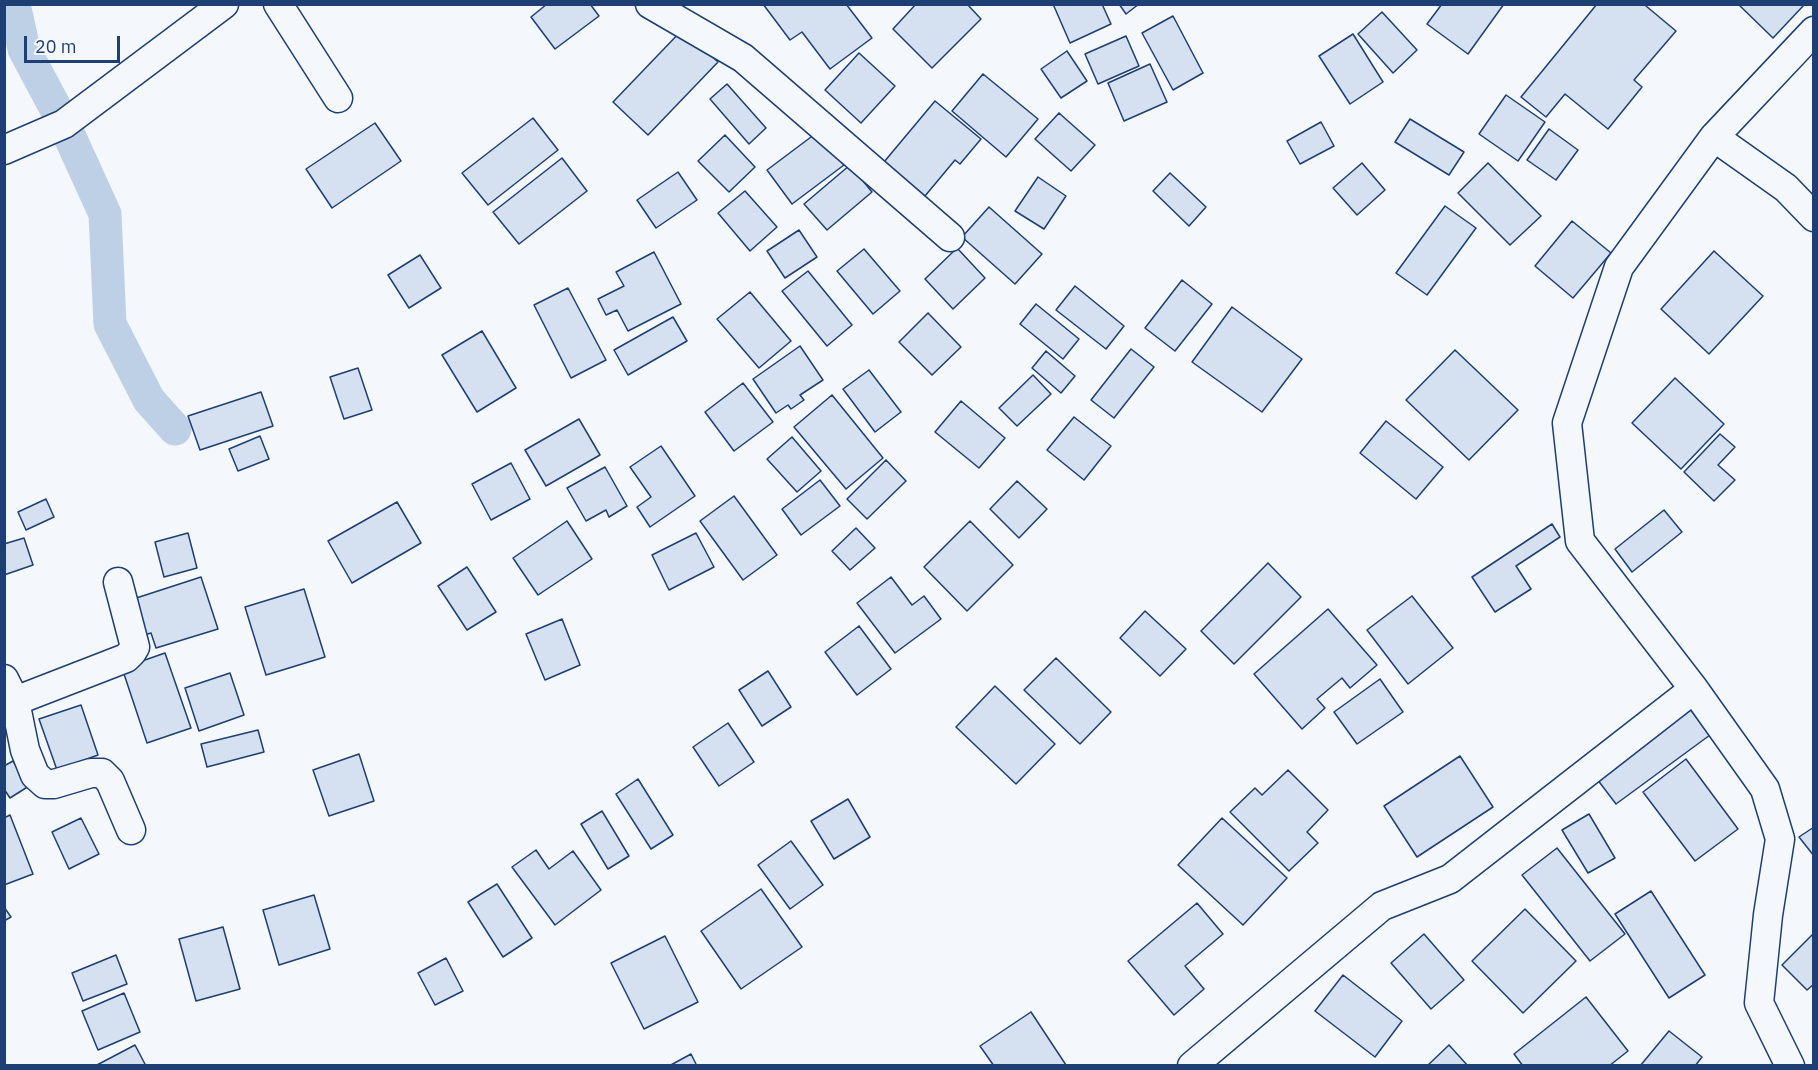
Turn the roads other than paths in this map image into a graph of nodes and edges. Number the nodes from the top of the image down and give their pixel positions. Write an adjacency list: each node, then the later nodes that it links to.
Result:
1 (224, 4): 7 (street)
2 (278, 4): 5 (street)
3 (650, 4): 9 (street)
4 (1814, 30): 6 (street)
5 (338, 98)
6 (1714, 137): 8 (street); 11 (street)
7 (4, 150)
8 (1814, 217)
9 (950, 237)
10 (118, 582): 12 (street)
11 (1694, 689): 14 (street); 15 (street)
12 (10, 690): 13 (street)
13 (130, 830)
14 (1192, 1065)
15 (1790, 1065)

